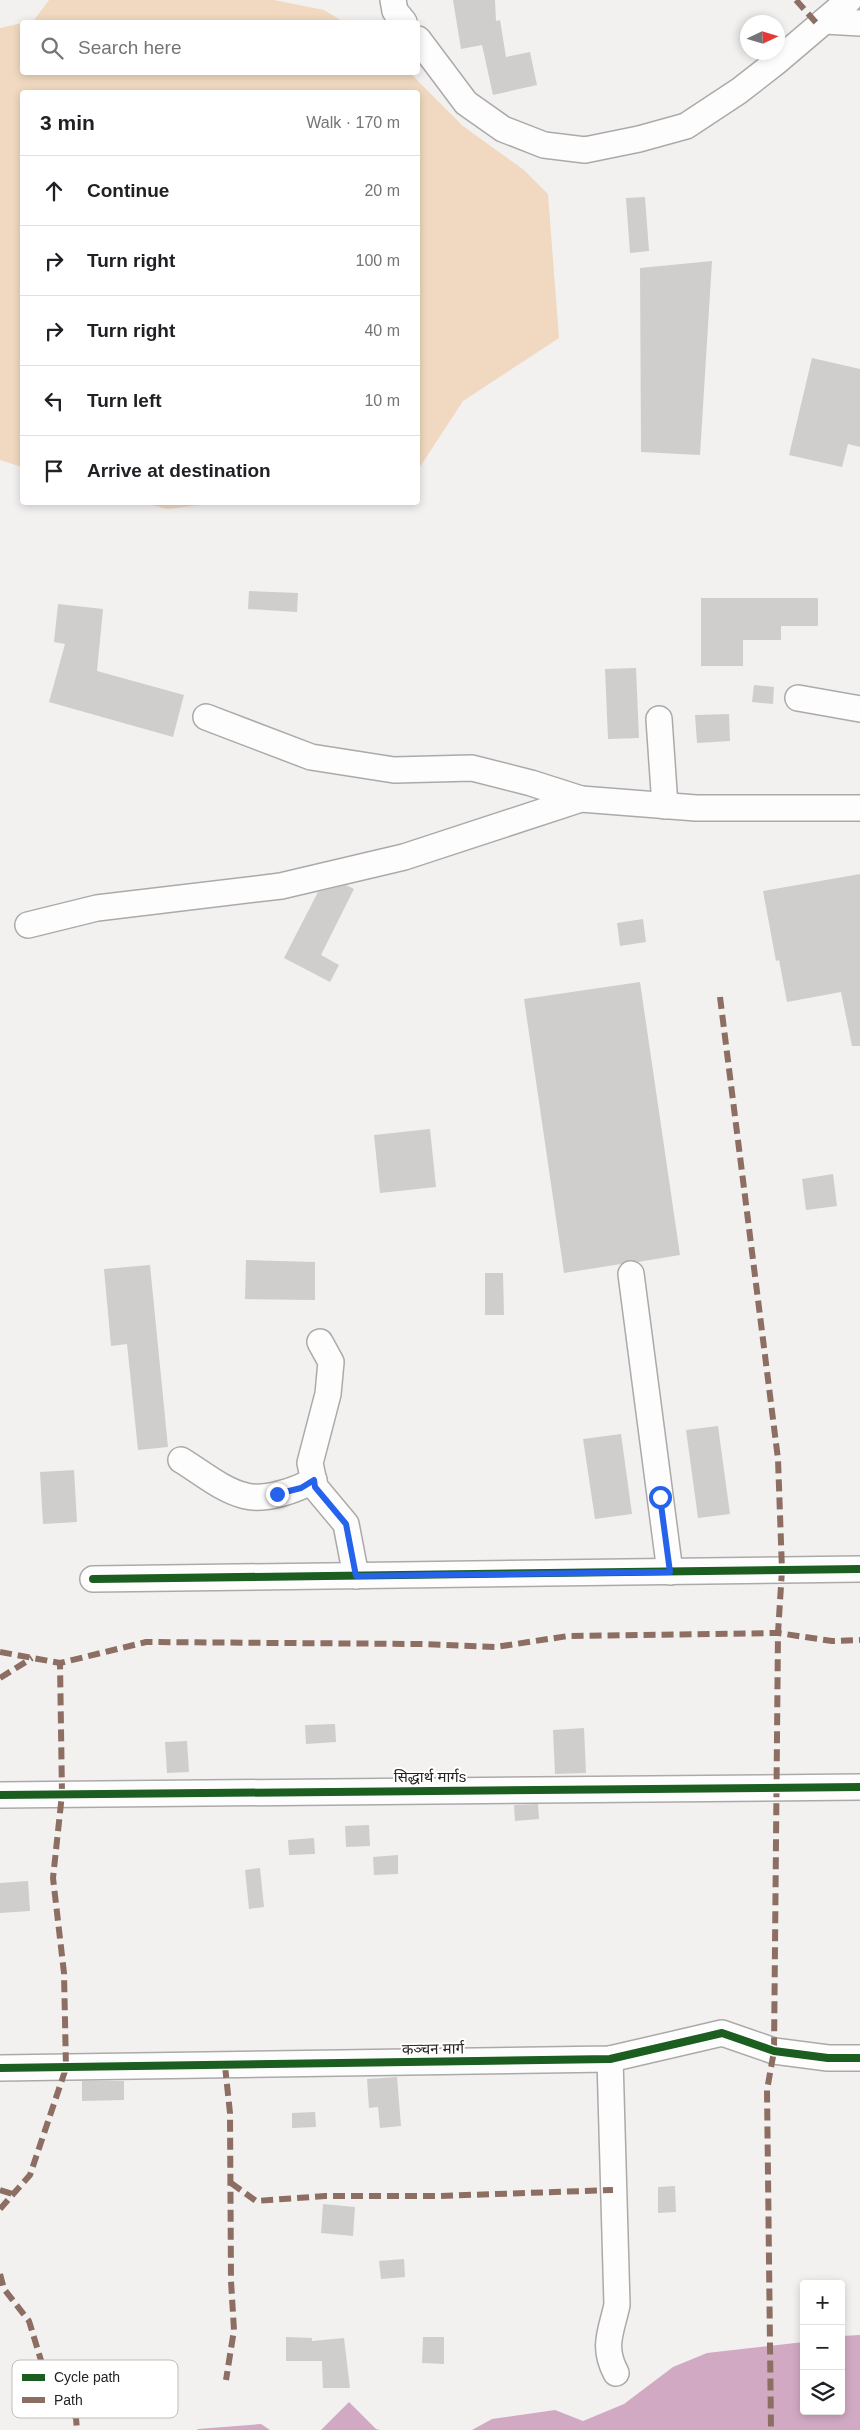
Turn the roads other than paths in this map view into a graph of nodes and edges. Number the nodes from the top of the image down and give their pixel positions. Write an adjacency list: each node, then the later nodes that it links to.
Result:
1 (393, 0): 3 (street)
2 (849, 0): 4 (street)
3 (402, 20)
4 (825, 21): 5 (street); 6 (street)
5 (860, 23)
6 (420, 43)
7 (798, 698): 8 (street)
8 (860, 709)
9 (206, 717): 11 (street)
10 (659, 719): 12 (street)
11 (581, 799): 12 (street); 14 (street)
12 (665, 806): 13 (street)
13 (860, 808)
14 (28, 925)
15 (631, 1274): 20 (street)
16 (320, 1342): 18 (street)
17 (181, 1460): 18 (street)
18 (314, 1480): 21 (street)
19 (860, 1569): 20 (street)
20 (670, 1572): 21 (street)
21 (356, 1576): 22 (street)
22 (93, 1579)
23 (860, 1787): 24 (street, सिद्धार्थ मार्गs)
24 (0, 1795)
25 (860, 2058): 26 (street, कञ्चन मार्ग)
26 (610, 2059): 27 (street, कञ्चन मार्ग); 28 (street)
27 (0, 2068)
28 (616, 2373)

